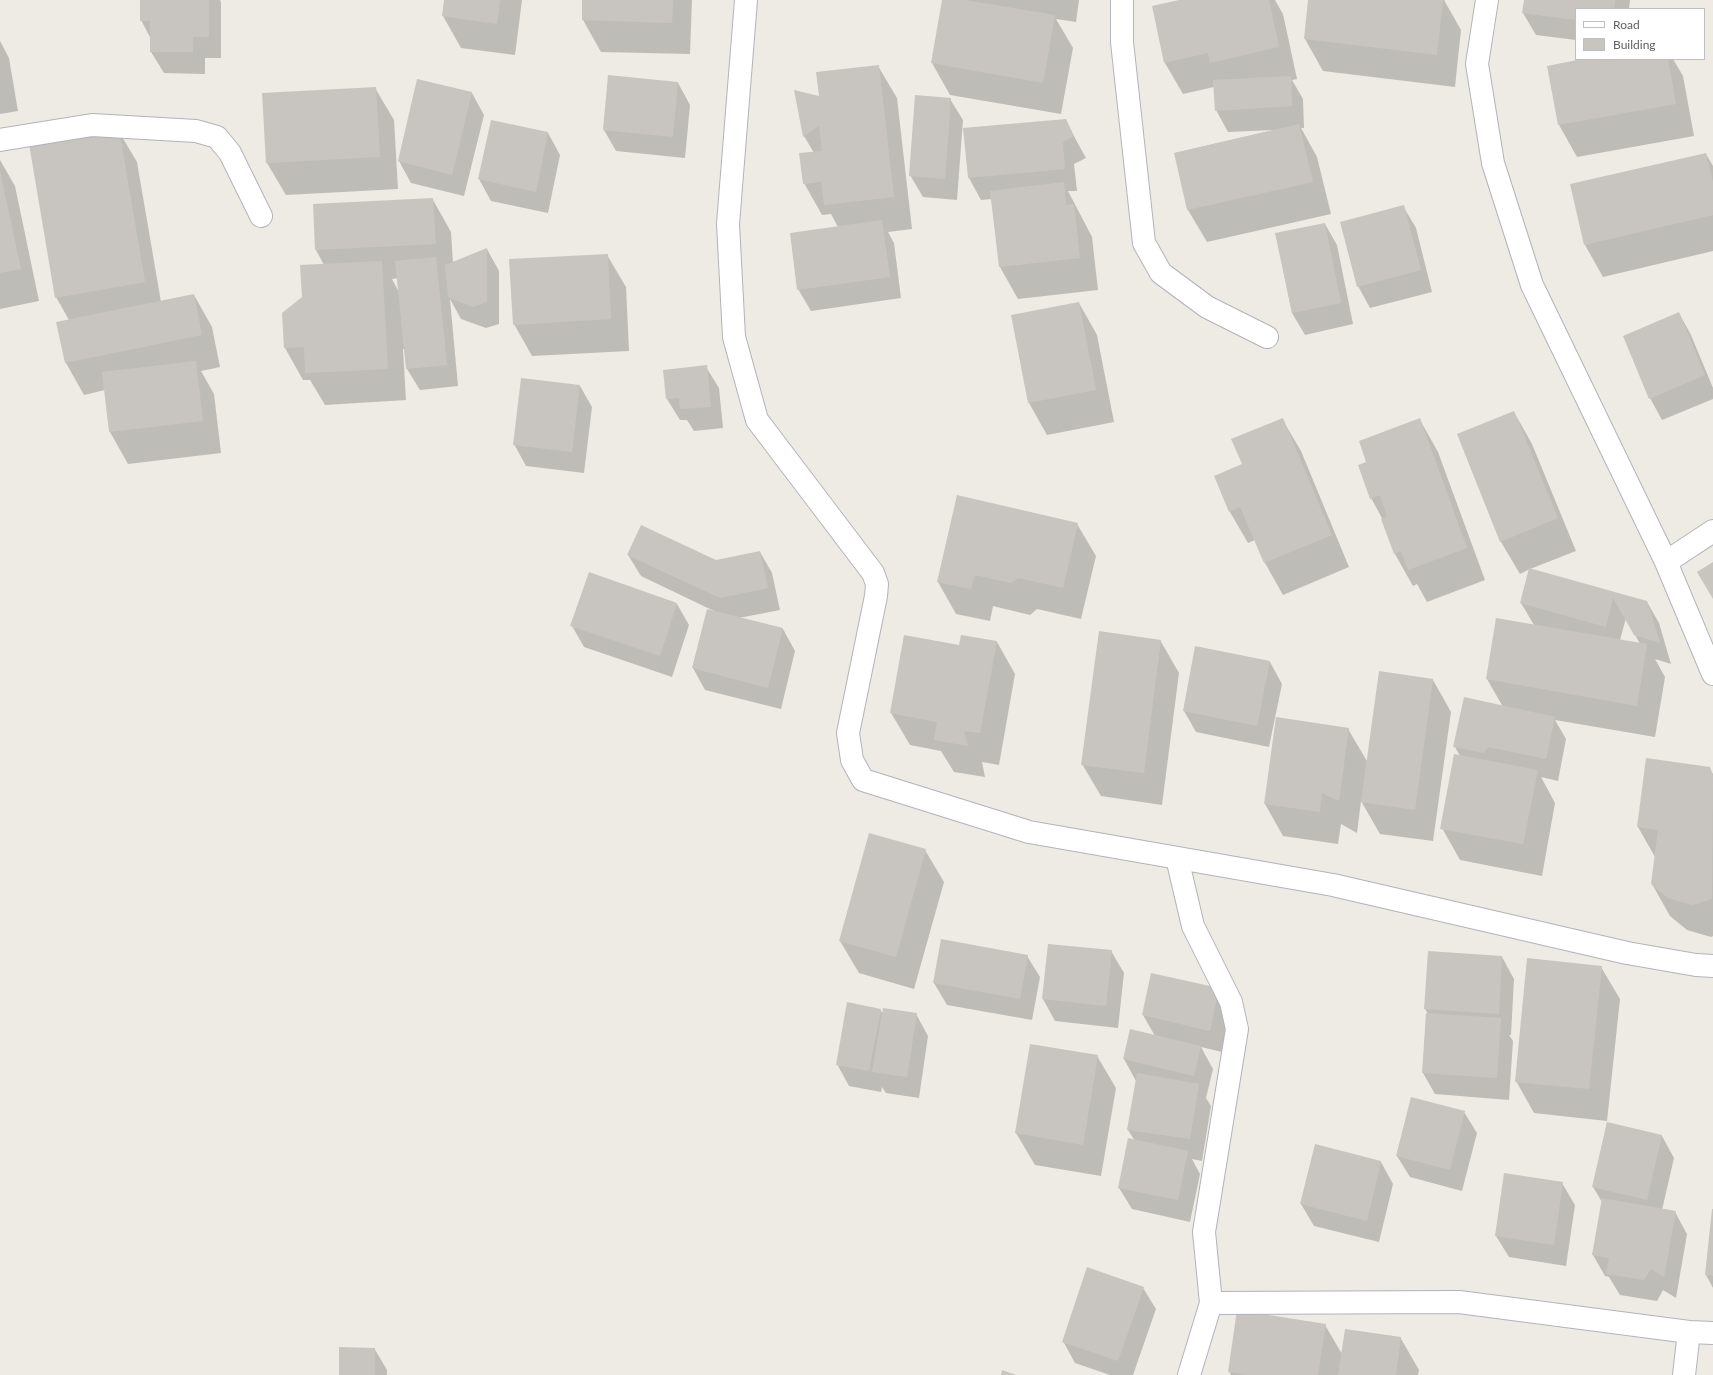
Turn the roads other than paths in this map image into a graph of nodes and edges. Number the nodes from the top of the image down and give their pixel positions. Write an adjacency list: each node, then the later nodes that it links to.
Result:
1 (746, 0): 10 (street)
2 (1122, 0): 6 (street)
3 (1487, 0): 8 (street)
4 (0, 140): 5 (street)
5 (261, 216)
6 (1267, 337)
7 (1713, 532): 8 (street)
8 (1666, 562): 9 (street)
9 (1713, 674)
10 (1177, 858): 11 (street); 12 (street)
11 (1713, 966)
12 (1211, 1303): 13 (street); 15 (street)
13 (1689, 1332): 14 (street); 16 (street)
14 (1713, 1333)
15 (1189, 1375)
16 (1684, 1375)

